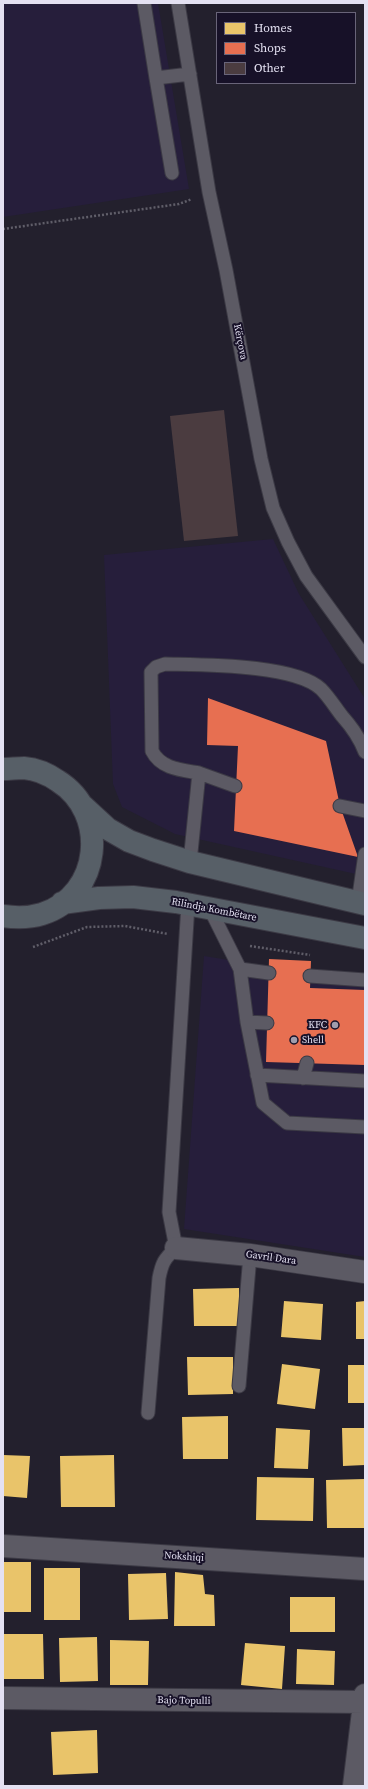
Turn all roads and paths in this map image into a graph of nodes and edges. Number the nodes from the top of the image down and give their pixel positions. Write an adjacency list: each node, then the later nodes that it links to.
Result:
1 (144, 3): 4 (lane)
2 (178, 3): 3 (lane, Kërçova)
3 (190, 74): 4 (lane); 6 (lane, Kërçova)
4 (156, 78): 5 (lane)
5 (172, 173)
6 (209, 192): 7 (path); 8 (lane, Kërçova)
7 (3, 229)
8 (365, 657)
9 (365, 752): 11 (lane)
10 (3, 769): 13 (main road)
11 (199, 773): 12 (lane); 17 (lane)
12 (235, 786)
13 (83, 806): 17 (main road); 18 (main road)
14 (340, 806): 15 (lane)
15 (365, 811)
16 (365, 854): 20 (lane)
17 (190, 862): 20 (main road)
18 (62, 904): 19 (main road, Rilindja Kombëtare); 22 (main road)
19 (188, 904): 21 (main road, Rilindja Kombëtare); 35 (lane)
20 (361, 904)
21 (210, 908): 23 (main road, Rilindja Kombëtare); 24 (lane)
22 (3, 916)
23 (365, 938)
24 (240, 970): 25 (lane); 28 (lane)
25 (269, 973)
26 (310, 976): 27 (lane)
27 (365, 980)
28 (247, 1022): 29 (lane); 31 (lane)
29 (267, 1023)
30 (307, 1063): 32 (lane)
31 (256, 1075): 32 (lane); 34 (lane)
32 (303, 1078): 33 (lane)
33 (365, 1081)
34 (365, 1127)
35 (176, 1248): 36 (street, Gavril Dara); 39 (lane)
36 (250, 1255): 37 (street, Gavril Dara); 38 (lane)
37 (365, 1272)
38 (239, 1386)
39 (148, 1413)
40 (3, 1546): 41 (street, Nokshiqi)
41 (365, 1569)
42 (3, 1698): 43 (street, Bajo Topulli)
43 (365, 1698): 44 (street)
44 (354, 1786)

